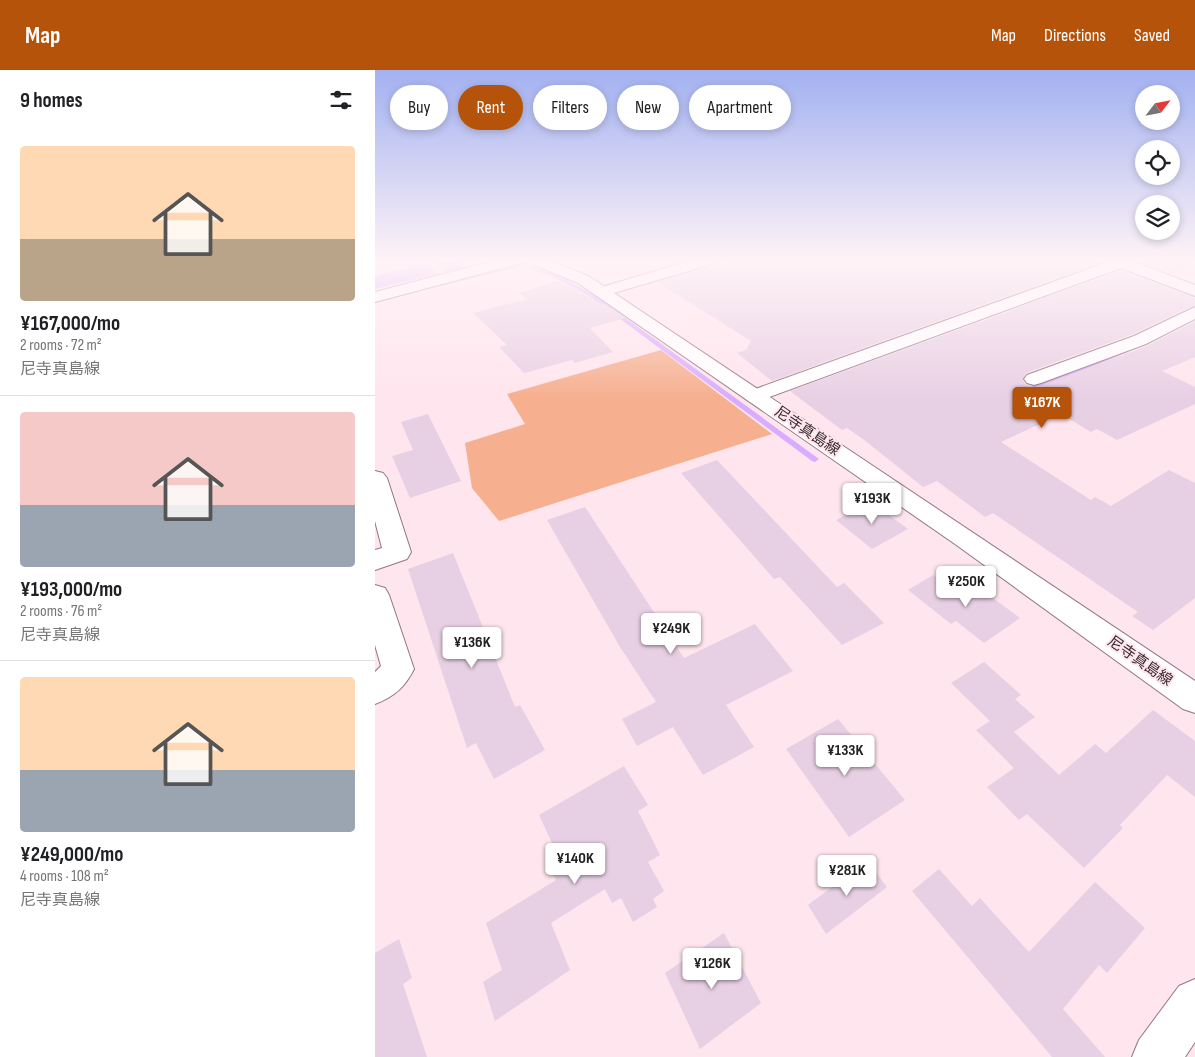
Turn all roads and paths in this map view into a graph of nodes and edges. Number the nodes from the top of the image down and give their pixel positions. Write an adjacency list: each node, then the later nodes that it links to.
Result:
1 (622, 306): 5 (street, 尼寺真島線)
2 (998, 306): 5 (street)
3 (1195, 312): 4 (street)
4 (1034, 379)
5 (754, 396): 10 (street, 尼寺真島線)
6 (375, 478): 7 (street)
7 (375, 560)
8 (375, 595): 9 (street)
9 (375, 690)
10 (1195, 699)
11 (1195, 1002): 12 (street)
12 (1156, 1057)

